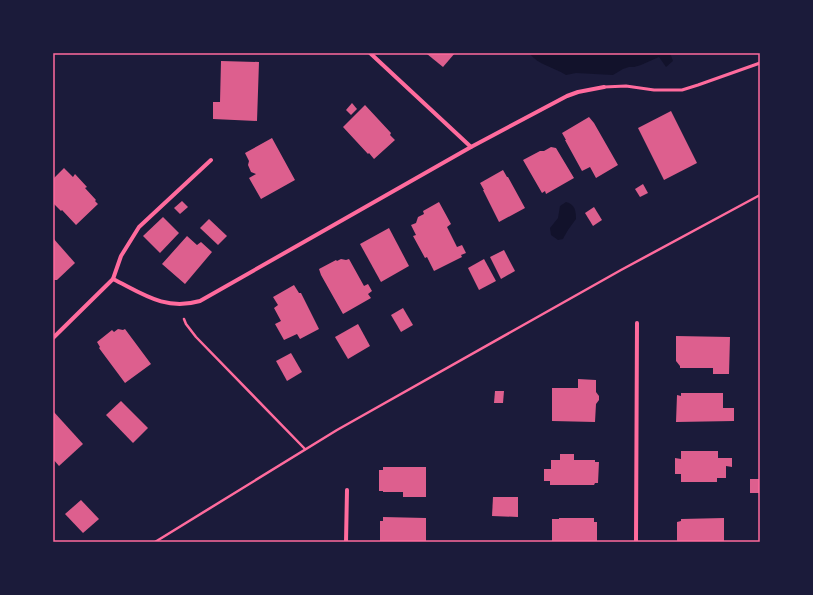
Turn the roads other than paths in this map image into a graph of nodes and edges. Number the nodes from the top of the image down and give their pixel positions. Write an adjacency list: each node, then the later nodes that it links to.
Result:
1 (370, 53): 4 (street)
2 (760, 63): 3 (lane)
3 (604, 87): 4 (street)
4 (471, 147): 6 (street)
5 (211, 160): 6 (street)
6 (113, 279): 8 (street)
7 (637, 323): 11 (street)
8 (53, 338)
9 (347, 490): 10 (street)
10 (346, 542)
11 (636, 542)

